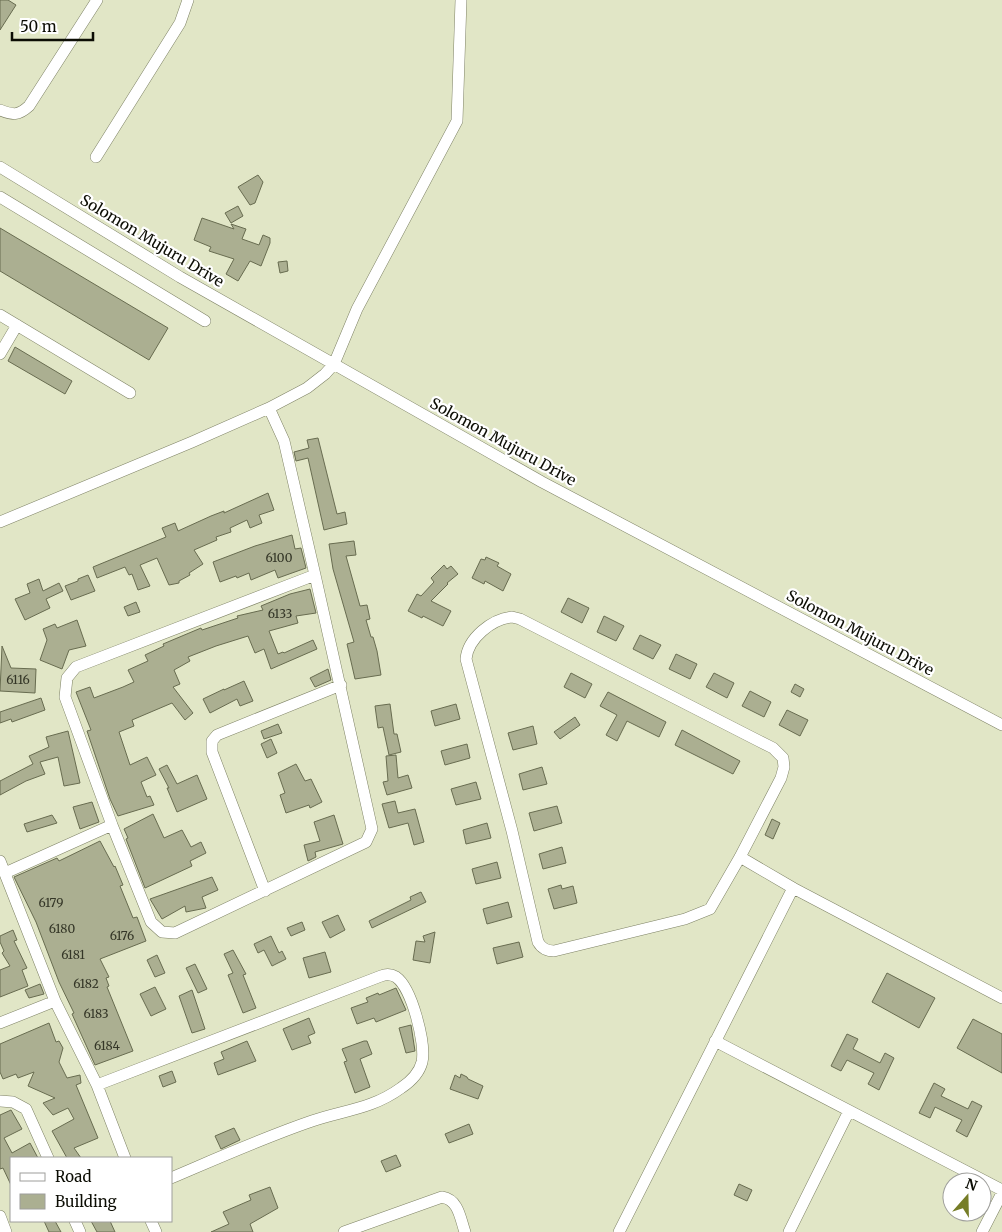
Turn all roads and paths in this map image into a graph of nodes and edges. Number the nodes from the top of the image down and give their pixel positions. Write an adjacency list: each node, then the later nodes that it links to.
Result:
1 (97, 0): 4 (street)
2 (188, 0): 5 (street)
3 (461, 0): 12 (street)
4 (0, 110)
5 (96, 157)
6 (0, 167): 12 (street, Solomon Mujuru Drive)
7 (0, 197): 9 (street)
8 (0, 315): 10 (street)
9 (205, 321)
10 (17, 325): 11 (street); 13 (street)
11 (0, 354)
12 (334, 364): 14 (street); 18 (street, Solomon Mujuru Drive)
13 (130, 393)
14 (268, 408): 15 (street); 16 (street)
15 (0, 522)
16 (315, 575): 17 (street); 19 (street)
17 (341, 685): 24 (street); 24 (street)
18 (1002, 725)
19 (112, 824): 22 (street); 24 (street)
20 (740, 857): 20 (street); 23 (street)
21 (0, 861): 22 (street)
22 (5, 873): 26 (street)
23 (793, 888): 25 (street); 28 (street)
24 (265, 891)
25 (1002, 998)
26 (55, 1001): 27 (street); 29 (street)
27 (0, 1023)
28 (715, 1041): 31 (street); 40 (street)
29 (97, 1086): 33 (street); 34 (street)
30 (0, 1101): 32 (street)
31 (849, 1111): 35 (street); 41 (street)
32 (48, 1157)
33 (125, 1157)
34 (172, 1178)
35 (1002, 1192): 42 (street)
36 (0, 1216): 37 (street)
37 (6, 1232)
38 (344, 1232): 39 (street)
39 (465, 1232)
40 (619, 1232)
41 (789, 1232)
42 (982, 1232)

